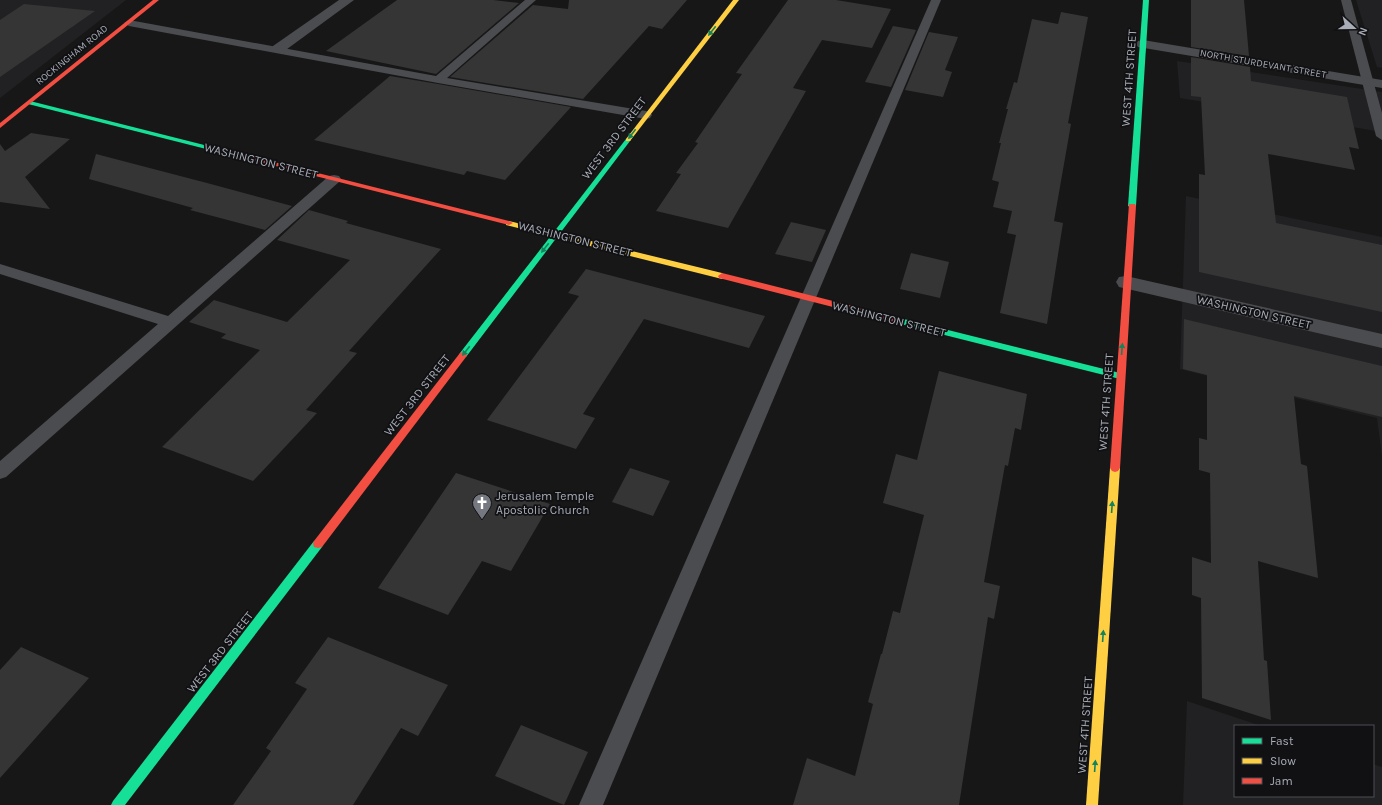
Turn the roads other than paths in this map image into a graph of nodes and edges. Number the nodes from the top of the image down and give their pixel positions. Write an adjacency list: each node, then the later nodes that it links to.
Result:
1 (156, 0): 8 (main road, ROCKINGHAM ROAD)
2 (348, 0): 10 (street)
3 (531, 0): 11 (lane)
4 (736, 0): 15 (main road, WEST 3RD STREET, one-way to 15)
5 (936, 0): 23 (lane)
6 (1146, 0): 9 (main road, WEST 4TH STREET)
7 (1346, 0): 12 (lane)
8 (129, 23): 10 (lane); 14 (main road, ROCKINGHAM ROAD)
9 (1144, 44): 12 (street, NORTH STURDEVANT STREET); 22 (main road, WEST 4TH STREET)
10 (278, 50): 11 (lane)
11 (438, 80): 15 (lane)
12 (1368, 82): 13 (street, NORTH STURDEVANT STREET); 18 (lane)
13 (1382, 84)
14 (30, 103): 16 (main road, ROCKINGHAM ROAD); 19 (main road, WASHINGTON STREET)
15 (646, 115): 20 (main road, WEST 3RD STREET, one-way to 20)
16 (6, 117): 17 (main road, ROCKINGHAM ROAD)
17 (0, 126)
18 (1382, 136)
19 (334, 180): 20 (main road, WASHINGTON STREET); 24 (lane)
20 (556, 234): 23 (main road, WASHINGTON STREET); 28 (main road, WEST 3RD STREET, one-way to 28)
21 (0, 269): 24 (lane)
22 (1126, 282): 25 (street, WASHINGTON STREET); 26 (main road, WEST 4TH STREET, one-way to 22)
23 (809, 299): 26 (main road, WASHINGTON STREET); 29 (lane)
24 (169, 322): 27 (lane)
25 (1382, 341)
26 (1120, 376): 30 (main road, WEST 4TH STREET, one-way to 26)
27 (0, 472)
28 (117, 805)
29 (591, 805)
30 (1092, 805)

